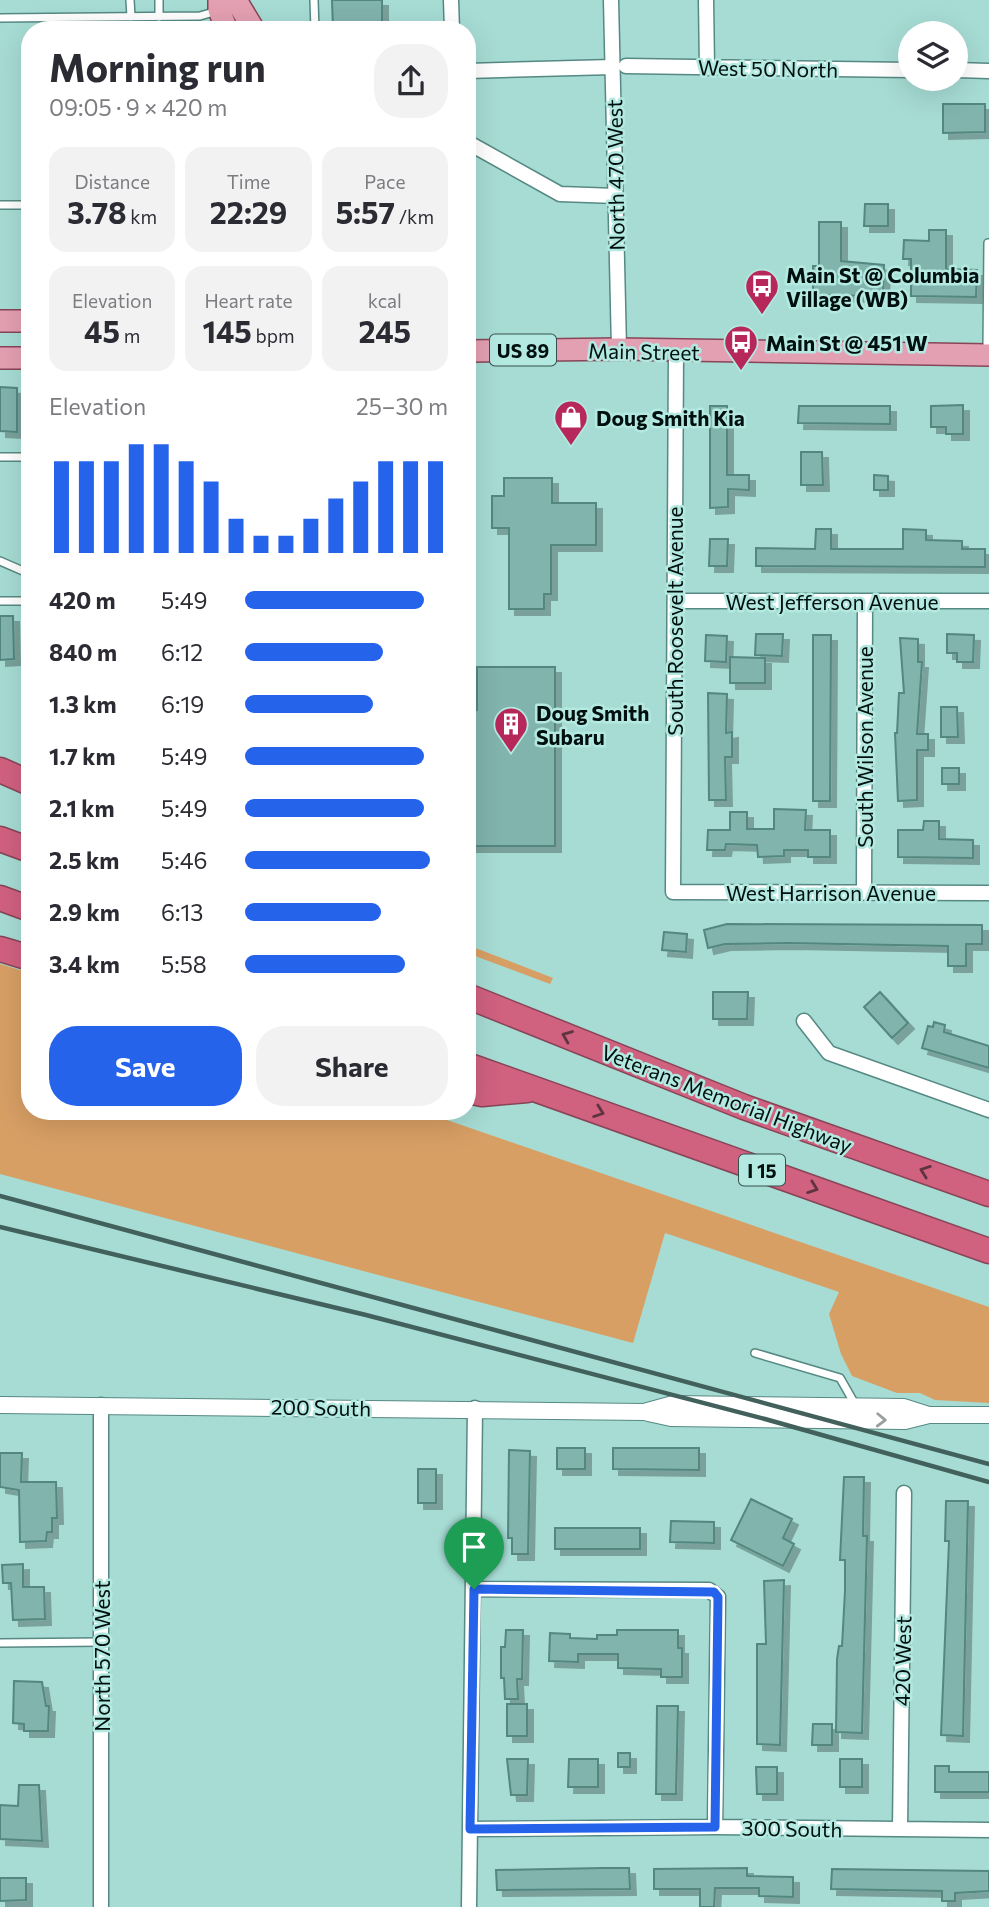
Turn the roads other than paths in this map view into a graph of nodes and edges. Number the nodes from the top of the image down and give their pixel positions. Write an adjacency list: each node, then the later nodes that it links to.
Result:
1 (130, 0): 8 (lane)
2 (159, 0): 9 (lane)
3 (314, 0): 12 (lane)
4 (452, 0): 13 (street)
5 (611, 0): 14 (street, North 470 West)
6 (706, 0): 15 (street)
7 (228, 9): 9 (lane); 11 (main road)
8 (131, 17): 9 (lane); 10 (lane)
9 (159, 17)
10 (0, 18)
11 (243, 21)
12 (315, 21)
13 (452, 21)
14 (619, 67): 15 (street, West 50 North); 18 (street, West 50 North); 21 (street, North 470 West)
15 (707, 68): 16 (street, West 50 North)
16 (898, 70)
17 (968, 70): 19 (street)
18 (476, 71)
19 (989, 71)
20 (476, 147): 21 (street)
21 (616, 196): 27 (street, North 470 West)
22 (0, 205): 23 (lane)
23 (21, 205)
24 (988, 243): 30 (lane)
25 (0, 321): 26 (main road)
26 (21, 321)
27 (619, 349): 28 (main road, Main Street / US 89); 29 (main road, Main Street / US 89)
28 (476, 351)
29 (676, 351): 30 (main road, Main Street / US 89); 39 (street, South Roosevelt Avenue)
30 (988, 355)
31 (0, 358): 32 (main road)
32 (21, 358)
33 (0, 457): 34 (lane)
34 (21, 457)
35 (0, 561): 36 (lane)
36 (21, 569)
37 (0, 601): 38 (lane)
38 (21, 601)
39 (674, 601): 40 (street, West Jefferson Avenue); 46 (street, South Roosevelt Avenue)
40 (865, 601): 41 (street, West Jefferson Avenue); 47 (street, South Wilson Avenue)
41 (989, 601)
42 (0, 770): 43 (highway)
43 (21, 779)
44 (0, 839): 45 (highway)
45 (21, 847)
46 (673, 892): 47 (street, West Harrison Avenue)
47 (864, 892): 48 (street, West Harrison Avenue)
48 (989, 893)
49 (0, 898): 50 (highway)
50 (21, 906)
51 (0, 949): 52 (highway)
52 (21, 955)
53 (476, 1000): 59 (highway, Veterans Memorial Highway / I 15, one-way to 53)
54 (804, 1021): 58 (street)
55 (476, 1068): 56 (highway, I 15)
56 (535, 1089): 57 (highway); 60 (highway, I 15, one-way to 60)
57 (476, 1093)
58 (989, 1111)
59 (989, 1194)
60 (989, 1251)
61 (755, 1353): 64 (lane)
62 (0, 1405): 63 (street, 200 South)
63 (102, 1405): 65 (street, 200 South); 71 (street, North 570 West)
64 (856, 1406): 66 (street, 200 South); 67 (street, 200 South)
65 (475, 1408): 66 (street, 200 South); 70 (street)
66 (643, 1412): 67 (street, 200 South, one-way to 67)
67 (929, 1415): 68 (street, 200 South)
68 (989, 1415)
69 (904, 1493): 75 (street, 420 West)
70 (474, 1589): 73 (street); 74 (street)
71 (102, 1642): 72 (lane); 77 (street, North 570 West)
72 (0, 1643)
73 (715, 1827): 74 (street, 300 South); 75 (street, 300 South)
74 (470, 1829): 78 (street)
75 (900, 1829): 76 (street, 300 South)
76 (989, 1830)
77 (101, 1907)
78 (469, 1907)

